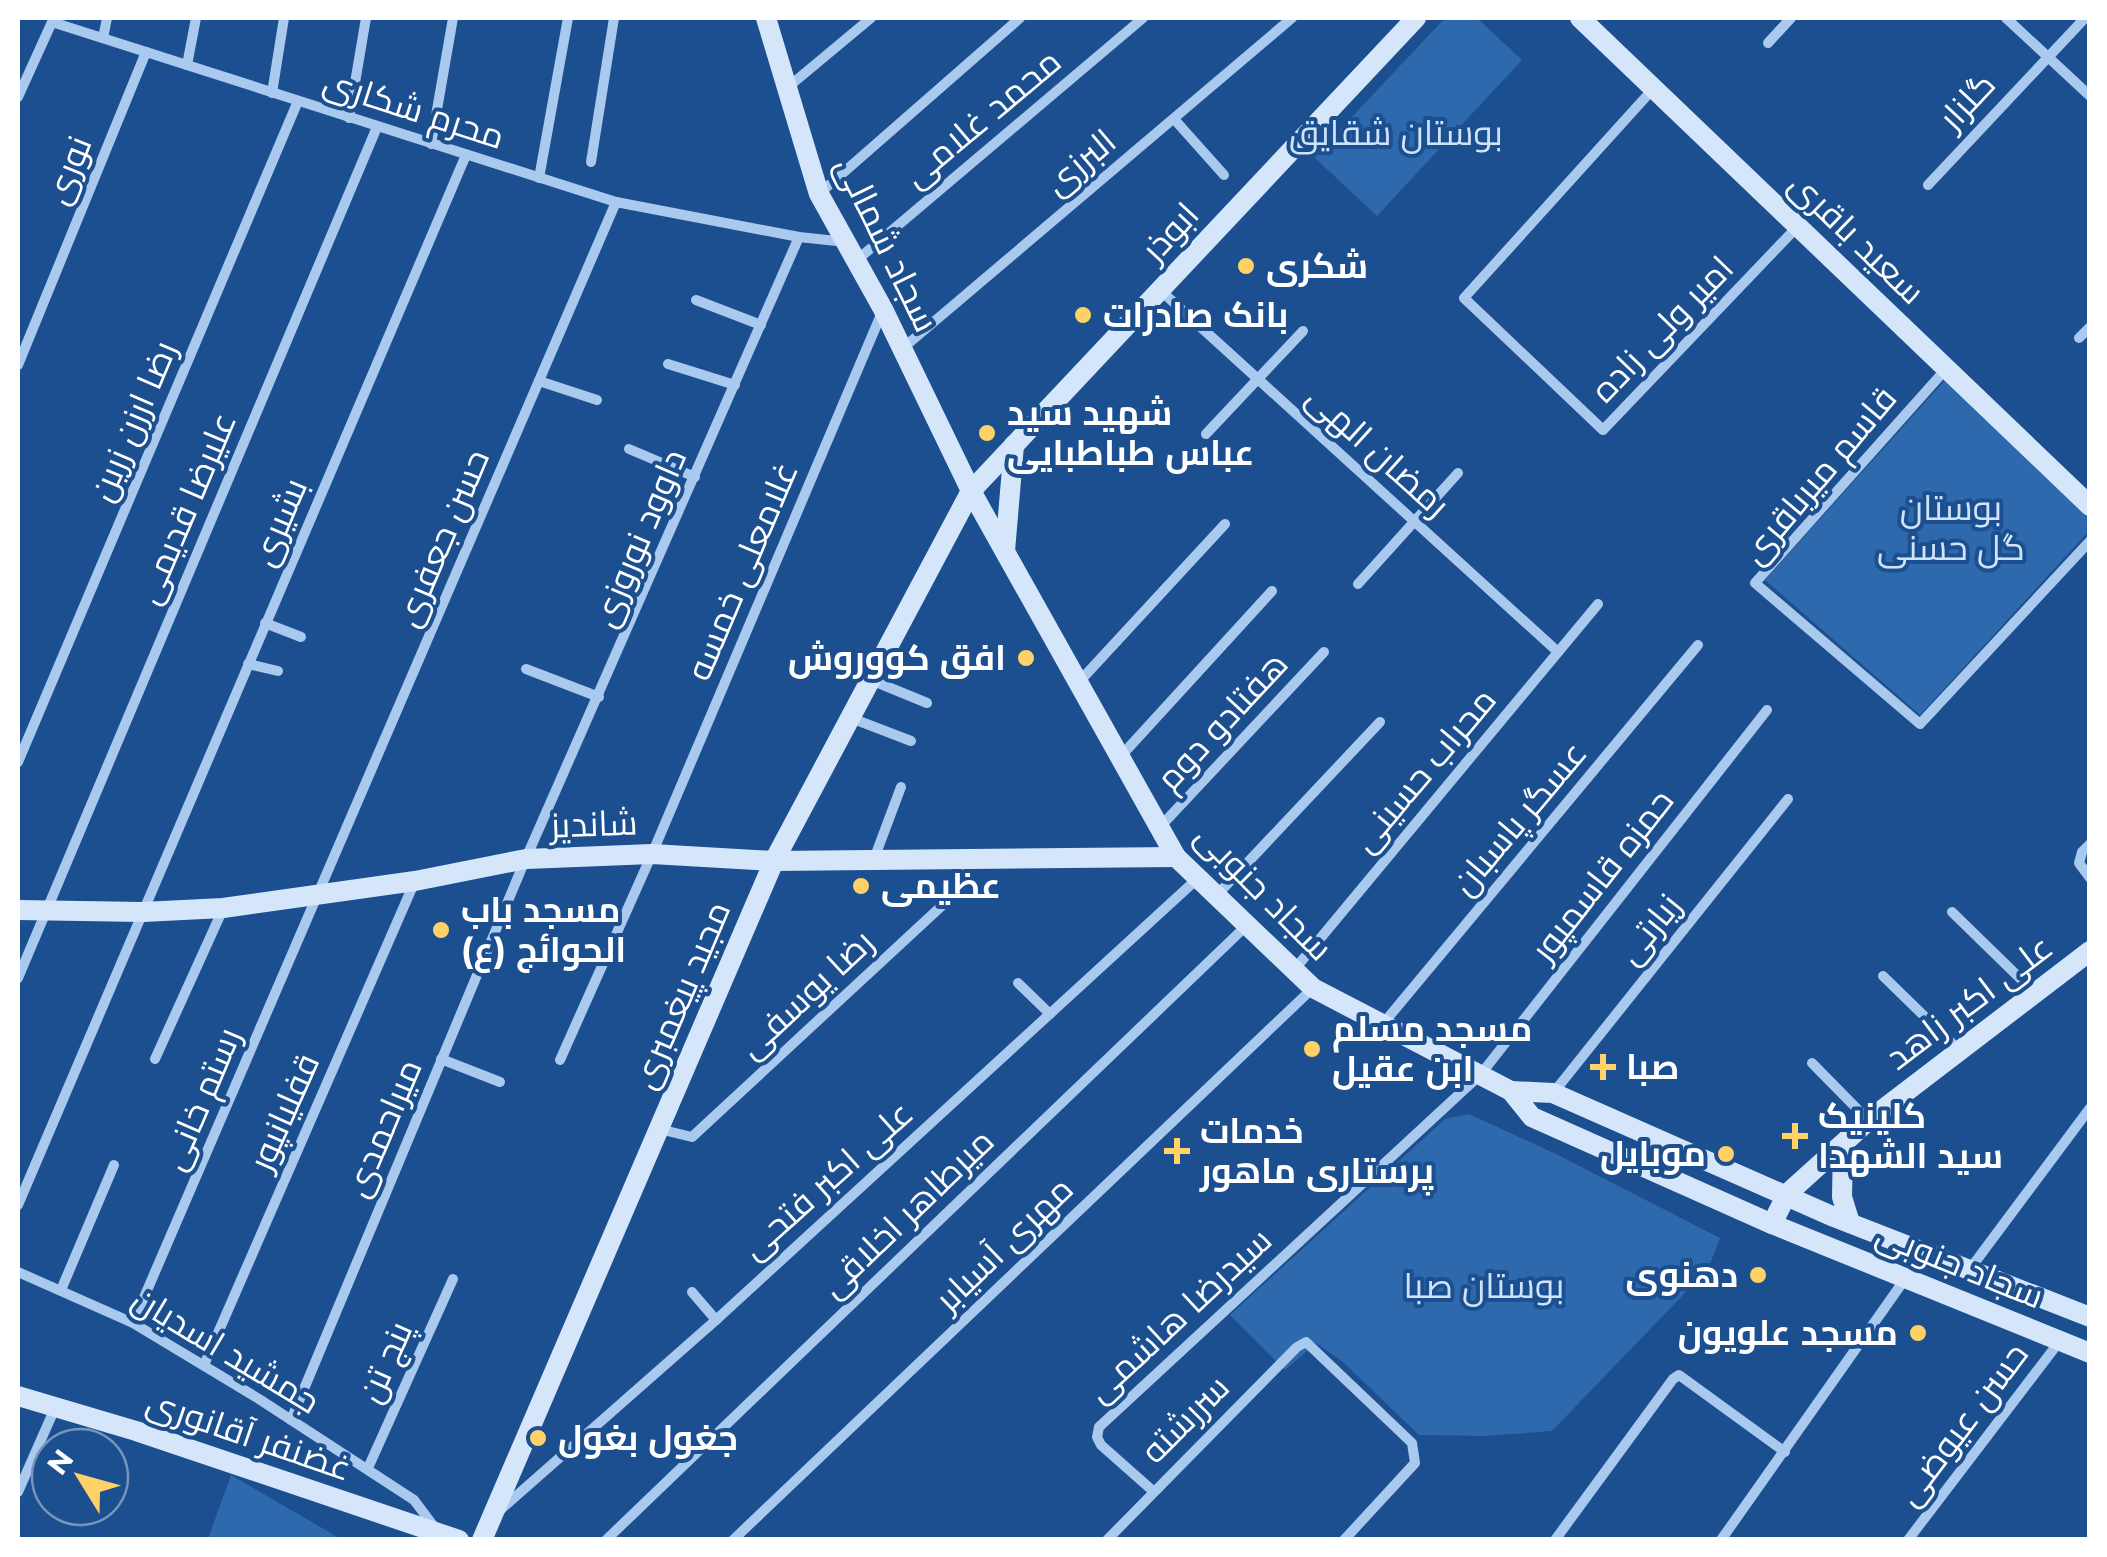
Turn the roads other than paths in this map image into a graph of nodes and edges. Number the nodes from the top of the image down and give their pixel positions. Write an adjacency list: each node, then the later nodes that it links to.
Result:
1 (106, 18): 18 (street)
2 (196, 18): 22 (street)
3 (284, 18): 25 (street)
4 (366, 18): 29 (street)
5 (453, 18): 32 (street)
6 (568, 18): 36 (street)
7 (614, 18): 34 (street)
8 (766, 18): 23 (main road, سجاد شمالی)
9 (870, 18): 23 (street)
10 (1020, 18): 38 (street)
11 (1142, 18): 42 (street, محمد غلامی)
12 (1292, 18): 30 (street, البرزی)
13 (1416, 18): 43 (main road, ابوذر)
14 (1580, 18): 24 (main road, سعید باقری)
15 (1791, 18): 19 (street)
16 (2006, 18): 21 (street)
17 (2085, 18): 21 (street, گلزار)
18 (102, 38): 20 (street, محرم شکاری); 27 (street, محرم شکاری)
19 (1768, 43)
20 (146, 52): 22 (street, محرم شکاری); 51 (street, نوری)
21 (2046, 56): 26 (street); 37 (street, گلزار)
22 (187, 65): 25 (street, محرم شکاری)
23 (787, 88): 38 (main road, سجاد شمالی)
24 (1654, 88): 40 (main road, سعید باقری); 40 (street, امیر ولی زاده)
25 (272, 93): 28 (street, محرم شکاری)
26 (2090, 96)
27 (18, 97)
28 (298, 102): 29 (street, محرم شکاری); 89 (street, رضا ارزن زرین)
29 (348, 118): 31 (street, محرم شکاری)
30 (1174, 118): 35 (street); 50 (street, البرزی)
31 (378, 127): 32 (street, محرم شکاری); 107 (street, علیرضا قدیمی)
32 (431, 144): 33 (street, محرم شکاری)
33 (466, 156): 36 (street, محرم شکاری); 72 (street, بشیری)
34 (591, 162)
35 (1224, 176)
36 (539, 178): 39 (street, محرم شکاری)
37 (1928, 185)
38 (819, 194): 42 (main road, سجاد شمالی)
39 (616, 202): 41 (street, محرم شکاری); 55 (street, حسن جعفری)
40 (1798, 226): 53 (main road, سعید باقری)
41 (798, 237): 42 (street, محرم شکاری); 46 (street, داوود نوروزی)
42 (852, 251): 45 (main road, سجاد شمالی)
43 (1160, 290): 54 (street, رمضان الهی); 59 (main road, ابوذر)
44 (696, 300): 46 (street)
45 (883, 309): 50 (main road, سجاد شمالی); 94 (street, غلامعلی خمسه)
46 (761, 325): 56 (street, داوود نوروزی)
47 (2090, 327): 49 (street)
48 (1303, 330): 54 (street)
49 (2079, 338)
50 (903, 348): 63 (main road, سجاد شمالی)
51 (18, 364)
52 (668, 364): 56 (street)
53 (1947, 369): 64 (main road, سعید باقری); 67 (street, قاسم میرباقری)
54 (1258, 379): 58 (street); 65 (street, رمضان الهی)
55 (539, 381): 57 (street); 103 (street, حسن جعفری)
56 (735, 385): 62 (street, داوود نوروزی)
57 (596, 400)
58 (1206, 434)
59 (1014, 445): 63 (main road, ابوذر); 68 (main road)
60 (628, 449): 62 (street)
61 (1458, 472): 65 (street)
62 (695, 477): 82 (street, داوود نوروزی)
63 (971, 491): 68 (main road, سجاد جنوبی); 80 (main road, مجید پیغمبری)
64 (2090, 506)
65 (1414, 521): 69 (street); 76 (street, رمضان الهی)
66 (1226, 524): 81 (street)
67 (2090, 541)
68 (1005, 551): 81 (main road, سجاد جنوبی)
69 (1358, 584)
70 (1272, 592): 88 (street)
71 (1598, 604): 76 (street, محراب حسینی)
72 (266, 623): 73 (street); 77 (street, بشیری)
73 (301, 637)
74 (1698, 645): 119 (street, عسگر پاسبان)
75 (1324, 652): 92 (street, هفتادو دوم)
76 (1558, 652): 112 (street, محراب حسینی)
77 (248, 664): 79 (street); 108 (street, بشیری)
78 (526, 669): 82 (street)
79 (278, 670)
80 (870, 679): 83 (street); 85 (main road, مجید پیغمبری)
81 (1079, 683): 88 (main road, سجاد جنوبی)
82 (599, 698): 96 (street, داوود نوروزی)
83 (927, 703)
84 (1767, 710): 125 (street, حمزه قاسمپور)
85 (850, 718): 87 (street); 99 (main road, مجید پیغمبری)
86 (1380, 722): 104 (street)
87 (911, 741)
88 (1120, 757): 92 (main road, سجاد جنوبی)
89 (18, 762)
90 (902, 787): 98 (street)
91 (1788, 798): 128 (street, زیارتی)
92 (1159, 828): 95 (main road, سجاد جنوبی)
93 (2090, 844): 100 (street)
94 (652, 854): 96 (main road, شاندیز); 99 (main road, شاندیز); 123 (street, غلامعلی خمسه)
95 (1176, 857): 97 (main road, شاندیز); 101 (main road, سجاد جنوبی)
96 (526, 859): 102 (main road, شاندیز); 122 (street, میراحمدی)
97 (962, 859): 98 (main road, شاندیز); 131 (street, رضا یوسفی)
98 (874, 860): 99 (main road, شاندیز)
99 (774, 861): 131 (main road, مجید پیغمبری)
100 (2090, 878)
101 (1197, 879): 104 (main road, سجاد جنوبی); 118 (street, علی اکبر فتحی)
102 (415, 881): 103 (main road, شاندیز); 149 (street, قفلیانپور)
103 (319, 896): 105 (main road, شاندیز); 146 (street, رستم خانی)
104 (1215, 897): 110 (main road, سجاد جنوبی)
105 (223, 908): 108 (main road, شاندیز); 121 (street)
106 (18, 910): 107 (main road, شاندیز)
107 (46, 911): 108 (main road, شاندیز); 114 (street, علیرضا قدیمی)
108 (143, 912): 135 (street, بشیری)
109 (1952, 912): 117 (street)
110 (1245, 927): 112 (main road, سجاد جنوبی); 164 (street, میرطاهر اخلاقی)
111 (2090, 951): 117 (main road, علی اکبر زاهد)
112 (1293, 971): 116 (main road, سجاد جنوبی)
113 (1884, 976): 120 (street)
114 (18, 978)
115 (1018, 983): 118 (street)
116 (1313, 988): 119 (main road, سجاد جنوبی); 159 (street, مهری آسیابر)
117 (2035, 993): 120 (main road, علی اکبر زاهد)
118 (1050, 1014): 145 (street, علی اکبر فتحی)
119 (1382, 1026): 125 (main road, سجاد جنوبی)
120 (1960, 1050): 130 (main road, علی اکبر زاهد)
121 (155, 1059)
122 (441, 1059): 126 (street); 152 (street, میراحمدی)
123 (560, 1060)
124 (1812, 1064): 130 (street)
125 (1481, 1074): 127 (main road, سجاد جنوبی); 155 (street, سیدرضا هاشمی)
126 (500, 1082)
127 (1511, 1091): 128 (main road); 137 (main road, سجاد جنوبی)
128 (1553, 1093): 134 (main road, سجاد جنوبی)
129 (2090, 1108): 138 (street)
130 (1868, 1120): 132 (main road, علی اکبر زاهد)
131 (658, 1129): 158 (main road, مجید پیغمبری)
132 (1843, 1145): 134 (main road, علی اکبر زاهد); 136 (main road)
133 (114, 1166): 142 (street)
134 (1787, 1194): 136 (main road, سجاد جنوبی); 137 (main road)
135 (18, 1204)
136 (1850, 1222): 138 (main road, سجاد جنوبی)
137 (1772, 1224): 140 (main road, سجاد جنوبی)
138 (1969, 1270): 144 (main road, سجاد جنوبی)
139 (18, 1272): 142 (street, جمشید اسدیان)
140 (1906, 1278): 147 (main road, سجاد جنوبی); 153 (street)
141 (453, 1279): 154 (street, پنج تن)
142 (60, 1290): 146 (street, جمشید اسدیان)
143 (692, 1292): 145 (street)
144 (2090, 1317)
145 (716, 1320): 158 (street, علی اکبر فتحی)
146 (134, 1323): 149 (street, جمشید اسدیان)
147 (2060, 1341): 148 (main road, سجاد جنوبی); 171 (street, حسن عیوضی)
148 (2090, 1353)
149 (204, 1365): 152 (street, جمشید اسدیان)
150 (18, 1396): 151 (main road, غضنفر آقانوری)
151 (56, 1407): 156 (street); 157 (main road, غضنفر آقانوری)
152 (291, 1420): 154 (street, جمشید اسدیان)
153 (1785, 1452): 169 (street); 170 (street)
154 (368, 1468): 160 (street, جمشید اسدیان)
155 (1152, 1491): 167 (street, سررشته); 168 (street, سررشته)
156 (18, 1492)
157 (384, 1514): 160 (main road, غضنفر آقانوری); 161 (main road)
158 (491, 1518): 163 (main road, مجید پیغمبری)
159 (747, 1526): 165 (street, مهری آسیابر); 166 (street)
160 (438, 1532): 162 (main road, غضنفر آقانوری)
161 (413, 1540)
162 (459, 1540)
163 (482, 1540)
164 (606, 1540)
165 (733, 1540)
166 (748, 1540)
167 (1107, 1540)
168 (1344, 1540)
169 (1555, 1540)
170 (1722, 1540)
171 (1908, 1540)

